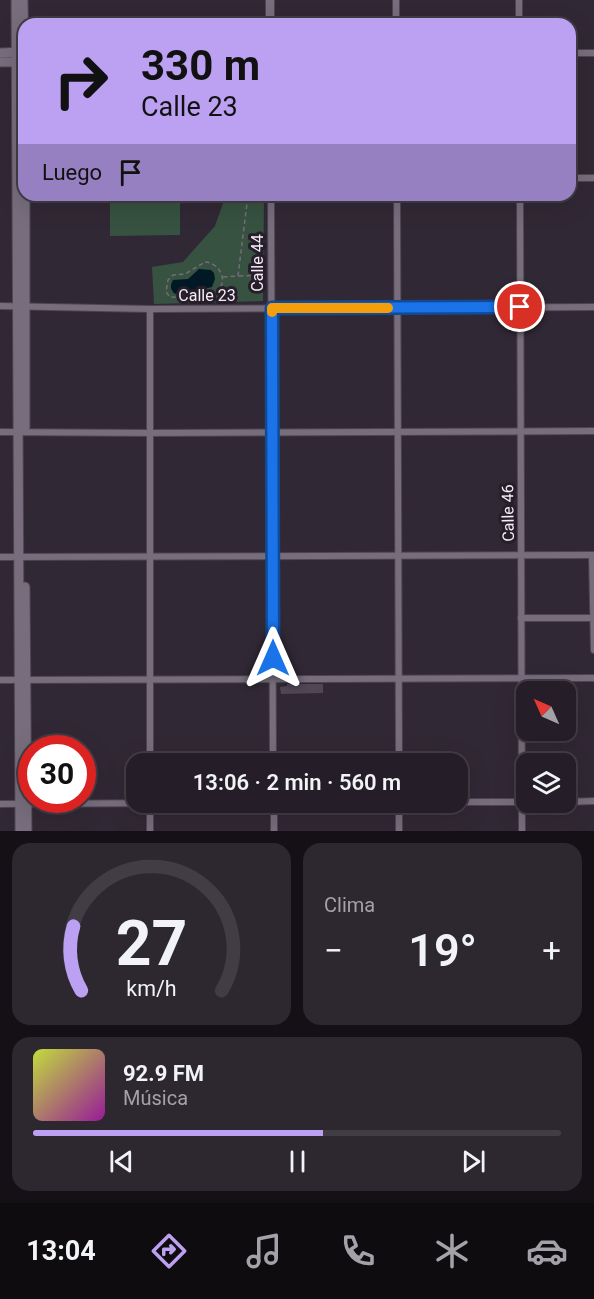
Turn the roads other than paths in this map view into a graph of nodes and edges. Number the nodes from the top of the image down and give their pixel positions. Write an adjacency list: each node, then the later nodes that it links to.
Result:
1 (16, 0): 10 (main road)
2 (23, 0): 6 (main road)
3 (270, 0): 7 (street)
4 (396, 0): 8 (street)
5 (519, 0): 9 (street)
6 (22, 18)
7 (270, 18)
8 (396, 18)
9 (519, 18)
10 (18, 22)
11 (0, 52): 14 (main road)
12 (576, 53): 13 (street)
13 (594, 53)
14 (18, 55)
15 (18, 56): 16 (main road)
16 (0, 62)
17 (576, 178): 18 (street)
18 (594, 178)
19 (21, 201): 25 (main road)
20 (25, 201): 25 (main road)
21 (271, 201): 28 (street, Calle 44)
22 (397, 201): 29 (street)
23 (520, 201): 26 (street, Calle 46)
24 (0, 306): 25 (street, Calle 23)
25 (21, 306): 30 (street, Calle 23); 31 (main road)
26 (520, 307): 27 (street, Calle 23); 29 (street, Calle 23); 35 (street, Calle 46)
27 (594, 307)
28 (272, 308): 29 (street, Calle 23); 30 (street, Calle 23); 37 (street, Calle 44)
29 (398, 308): 34 (street)
30 (150, 309): 36 (street)
31 (22, 431): 33 (street); 36 (street); 42 (main road)
32 (594, 431): 35 (street)
33 (0, 432)
34 (398, 432): 35 (street); 37 (street); 44 (street)
35 (520, 432): 40 (street, Calle 46)
36 (150, 433): 37 (street); 43 (street)
37 (272, 433): 39 (street, Calle 44)
38 (593, 555): 40 (street); 46 (street)
39 (273, 556): 43 (street); 44 (street); 52 (street, Calle 44)
40 (522, 556): 44 (street); 45 (street, Calle 46)
41 (0, 557): 42 (street)
42 (22, 557): 43 (street); 54 (main road)
43 (149, 557): 51 (street)
44 (397, 557): 48 (street)
45 (521, 618): 46 (street); 49 (street, Calle 46)
46 (593, 618): 47 (street)
47 (594, 650)
48 (399, 678): 49 (street); 52 (street); 58 (street)
49 (522, 678): 50 (street); 59 (street, Calle 46)
50 (594, 678)
51 (150, 679): 52 (street); 54 (street); 56 (street)
52 (273, 679): 57 (street, Calle 44)
53 (0, 680): 54 (street)
54 (23, 680): 55 (main road)
55 (23, 735)
56 (150, 753)
57 (273, 753)
58 (399, 753)
59 (523, 753)
60 (594, 801): 63 (street)
61 (468, 802): 62 (street)
62 (516, 802)
63 (576, 802)
64 (96, 803): 65 (street)
65 (126, 803)
66 (0, 804): 67 (street)
67 (18, 804)
68 (22, 813): 74 (main road)
69 (24, 813): 75 (main road)
70 (150, 813): 76 (street)
71 (274, 813): 77 (street)
72 (399, 813): 78 (street)
73 (523, 813): 79 (street, Calle 46)
74 (20, 831)
75 (27, 831)
76 (150, 831)
77 (274, 831)
78 (399, 831)
79 (522, 831)

